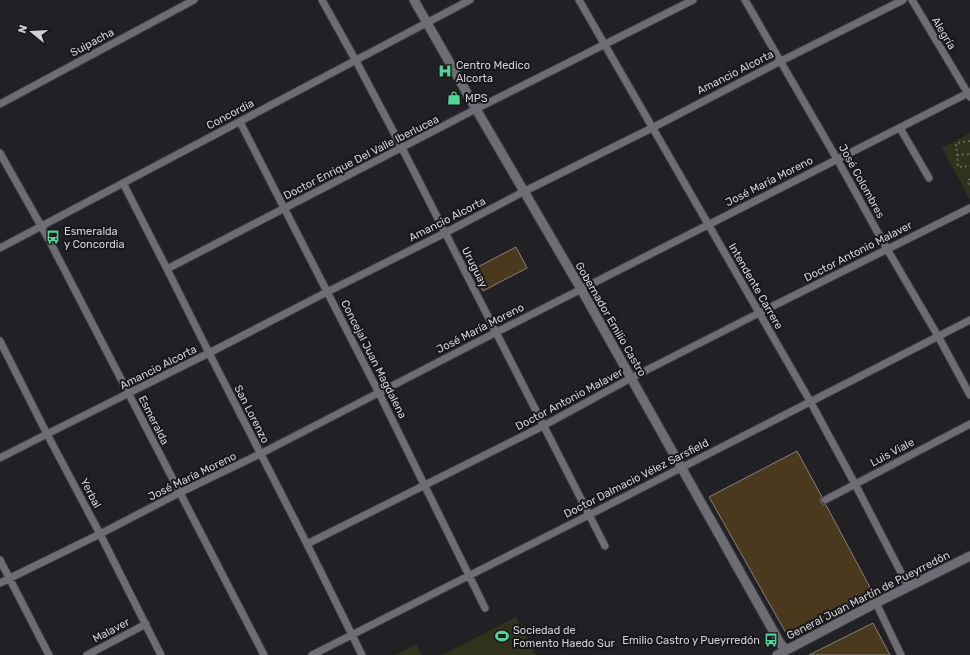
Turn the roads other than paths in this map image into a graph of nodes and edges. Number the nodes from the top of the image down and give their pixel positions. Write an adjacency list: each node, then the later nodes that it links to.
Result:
1 (194, 0): 15 (street, Suipacha)
2 (322, 0): 12 (street, Uruguay)
3 (414, 0): 10 (street, Gobernador Emilio Castro)
4 (470, 0): 10 (street, Concordia)
5 (579, 0): 11 (street, Intendente Carrere)
6 (693, 0): 11 (street, Doctor Enrique Del Valle Iberlucea)
7 (746, 0): 13 (street, José Colombres)
8 (903, 0): 13 (street, Amancio Alcorta)
9 (912, 0): 14 (street, Alegría)
10 (427, 22): 12 (street, Concordia); 16 (street, Gobernador Emilio Castro)
11 (605, 45): 16 (street, Doctor Enrique Del Valle Iberlucea); 18 (street, Intendente Carrere)
12 (356, 61): 17 (street, Concordia); 20 (street, Uruguay)
13 (781, 61): 18 (street, Amancio Alcorta); 22 (street, José Colombres)
14 (969, 94): 19 (street, José María Moreno)
15 (0, 104)
16 (476, 110): 20 (street, Doctor Enrique Del Valle Iberlucea); 25 (street, Gobernador Emilio Castro)
17 (240, 122): 24 (street, Concordia); 27 (street, Concejal Juan Magdalena)
18 (652, 128): 25 (street, Amancio Alcorta); 28 (street, Intendente Carrere)
19 (900, 128): 22 (street, José María Moreno); 23 (street)
20 (402, 148): 27 (street, Doctor Enrique Del Valle Iberlucea); 30 (street, Uruguay)
21 (0, 153): 29 (street, Esmeralda)
22 (837, 159): 28 (street, José María Moreno); 32 (street, José Colombres)
23 (929, 178)
24 (122, 183): 29 (street, Concordia); 33 (street, San Lorenzo)
25 (524, 192): 30 (street, Amancio Alcorta); 34 (street, Gobernador Emilio Castro)
26 (970, 208): 32 (street, Doctor Antonio Malaver)
27 (284, 209): 33 (street, Doctor Enrique Del Valle Iberlucea); 35 (street, Concejal Juan Magdalena)
28 (708, 225): 34 (street, José María Moreno); 36 (street, Intendente Carrere)
29 (41, 226): 31 (street, Concordia); 45 (street, Esmeralda)
30 (445, 233): 35 (street, Amancio Alcorta); 38 (street, Uruguay)
31 (0, 248)
32 (887, 249): 36 (street, Doctor Antonio Malaver); 39 (street, José Colombres)
33 (167, 268): 41 (street, San Lorenzo)
34 (581, 290): 38 (street, José María Moreno); 43 (street, Gobernador Emilio Castro)
35 (327, 292): 41 (street, Amancio Alcorta); 44 (street, Concejal Juan Magdalena)
36 (759, 313): 43 (street, Doctor Antonio Malaver); 47 (street, Intendente Carrere)
37 (970, 320): 39 (street, Doctor Dalmacio Vélez Sarsfield)
38 (496, 332): 44 (street, José María Moreno); 49 (street, Uruguay)
39 (938, 336): 46 (street, José Colombres); 47 (street, Doctor Dalmacio Vélez Sarsfield)
40 (0, 341): 42 (street, Yerbal)
41 (209, 353): 45 (street, Amancio Alcorta); 51 (street, San Lorenzo)
42 (3, 354): 50 (street, Yerbal)
43 (631, 378): 49 (street, Doctor Antonio Malaver); 53 (street, Gobernador Emilio Castro)
44 (379, 393): 51 (street, José María Moreno); 55 (street, Concejal Juan Magdalena)
45 (129, 394): 50 (street, Amancio Alcorta); 56 (street, Esmeralda)
46 (970, 395)
47 (810, 401): 53 (street, Doctor Dalmacio Vélez Sarsfield); 54 (street, Intendente Carrere)
48 (970, 424): 54 (street, Luis Viale)
49 (544, 426): 55 (street, Doctor Antonio Malaver); 58 (street, Uruguay)
50 (47, 434): 52 (street, Amancio Alcorta); 59 (street, Yerbal)
51 (260, 454): 56 (street, José María Moreno); 60 (street, San Lorenzo)
52 (0, 458)
53 (681, 468): 58 (street, Doctor Dalmacio Vélez Sarsfield); 72 (street, Gobernador Emilio Castro)
54 (855, 484): 57 (street, Luis Viale); 67 (street, Intendente Carrere)
55 (425, 485): 60 (street, Doctor Antonio Malaver); 64 (street, Concejal Juan Magdalena)
56 (179, 493): 59 (street, José María Moreno); 76 (street, Esmeralda)
57 (825, 500)
58 (590, 515): 61 (street, Uruguay); 64 (street, Doctor Dalmacio Vélez Sarsfield)
59 (100, 534): 65 (street, José María Moreno); 70 (street, Yerbal)
60 (307, 544): 71 (street, San Lorenzo)
61 (606, 546)
62 (970, 556): 67 (street, General Juan Martín de Pueyrredón)
63 (0, 560): 65 (street)
64 (470, 575): 69 (street, Concejal Juan Magdalena); 71 (street, Doctor Dalmacio Vélez Sarsfield)
65 (10, 578): 66 (street, José María Moreno); 73 (street)
66 (0, 583)
67 (908, 586): 68 (street, General Juan Martín de Pueyrredón)
68 (876, 603): 72 (street, General Juan Martín de Pueyrredón); 80 (street)
69 (485, 608)
70 (146, 624): 74 (street, Malaver); 75 (street, Yerbal)
71 (352, 634): 77 (street, Doctor Dalmacio Vélez Sarsfield); 78 (street, San Lorenzo)
72 (787, 653): 79 (street, General Juan Martín de Pueyrredón)
73 (49, 655)
74 (87, 655)
75 (161, 655)
76 (264, 655)
77 (312, 655)
78 (362, 655)
79 (776, 655)
80 (901, 655)

